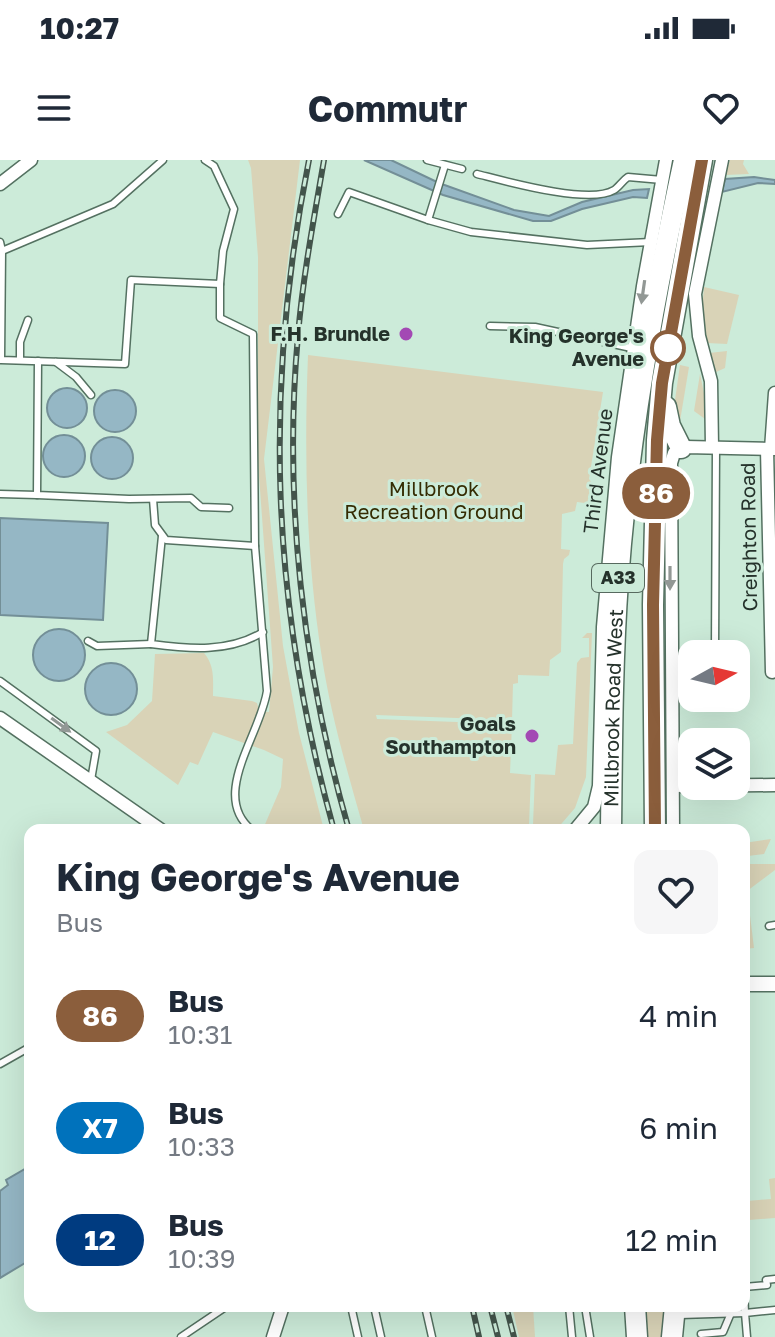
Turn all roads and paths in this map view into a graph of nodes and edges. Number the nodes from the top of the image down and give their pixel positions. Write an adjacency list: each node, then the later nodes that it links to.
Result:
1 (31, 160): 13 (street)
2 (163, 160): 17 (lane)
3 (205, 160): 18 (lane)
4 (427, 160): 9 (lane)
5 (666, 160): 12 (street, Third Avenue)
6 (684, 160): 55 (highway, Millbrook Road West / A33)
7 (702, 160): 26 (highway, Millbrook Road West / A33)
8 (722, 160): 30 (street)
9 (445, 165): 10 (lane); 15 (lane)
10 (462, 169)
11 (477, 174): 12 (lane)
12 (662, 180): 16 (street, Third Avenue)
13 (0, 184)
14 (338, 214): 15 (lane)
15 (428, 220): 16 (lane)
16 (651, 242): 21 (street, Third Avenue, one-way to 21)
17 (1, 245): 22 (lane)
18 (220, 284): 25 (lane); 37 (lane)
19 (28, 320): 23 (lane)
20 (490, 326): 21 (lane)
21 (636, 349): 54 (street, Third Avenue)
22 (0, 360): 23 (lane)
23 (20, 360): 24 (lane)
24 (38, 361): 25 (lane); 33 (lane)
25 (56, 362): 28 (lane)
26 (662, 383): 29 (highway); 56 (highway, Millbrook Road West / A33)
27 (775, 393): 31 (street, Creighton Road)
28 (91, 395)
29 (681, 448): 30 (street); 46 (street, one-way to 46)
30 (714, 448): 31 (street); 40 (lane)
31 (771, 449): 38 (street, Creighton Road)
32 (0, 494): 33 (lane)
33 (37, 495): 34 (lane)
34 (153, 499): 35 (lane); 36 (lane)
35 (229, 508)
36 (162, 535): 37 (lane); 43 (lane)
37 (255, 546): 39 (lane)
38 (772, 556): 42 (street, Creighton Road)
39 (263, 632): 43 (lane); 53 (lane)
40 (715, 640)
41 (88, 641): 43 (lane)
42 (773, 643): 44 (street, Creighton Road)
43 (151, 644)
44 (772, 672)
45 (0, 681): 49 (lane, one-way to 49)
46 (672, 682): 47 (lane); 51 (street)
47 (678, 682)
48 (0, 718): 49 (street)
49 (91, 781): 52 (street)
50 (775, 785): 51 (street)
51 (673, 786): 57 (street)
52 (152, 824)
53 (246, 824)
54 (580, 824)
55 (611, 824)
56 (655, 824)
57 (673, 824)
58 (772, 984): 59 (street)
59 (750, 986)
60 (24, 1050): 61 (lane)
61 (0, 1064)
62 (775, 1279): 63 (lane)
63 (750, 1286)
64 (775, 1310): 76 (lane)
65 (218, 1312): 78 (lane)
66 (281, 1312): 79 (street)
67 (352, 1312): 80 (lane)
68 (375, 1312): 81 (lane)
69 (426, 1312): 82 (lane)
70 (570, 1312): 83 (lane)
71 (586, 1312): 84 (lane)
72 (635, 1312): 85 (highway)
73 (675, 1312): 86 (highway)
74 (681, 1312): 75 (lane)
75 (731, 1313): 76 (lane); 77 (lane)
76 (745, 1313): 87 (lane)
77 (701, 1334)
78 (181, 1337)
79 (273, 1337)
80 (358, 1337)
81 (381, 1337)
82 (432, 1337)
83 (572, 1337)
84 (590, 1337)
85 (637, 1337)
86 (672, 1337)
87 (747, 1337)

